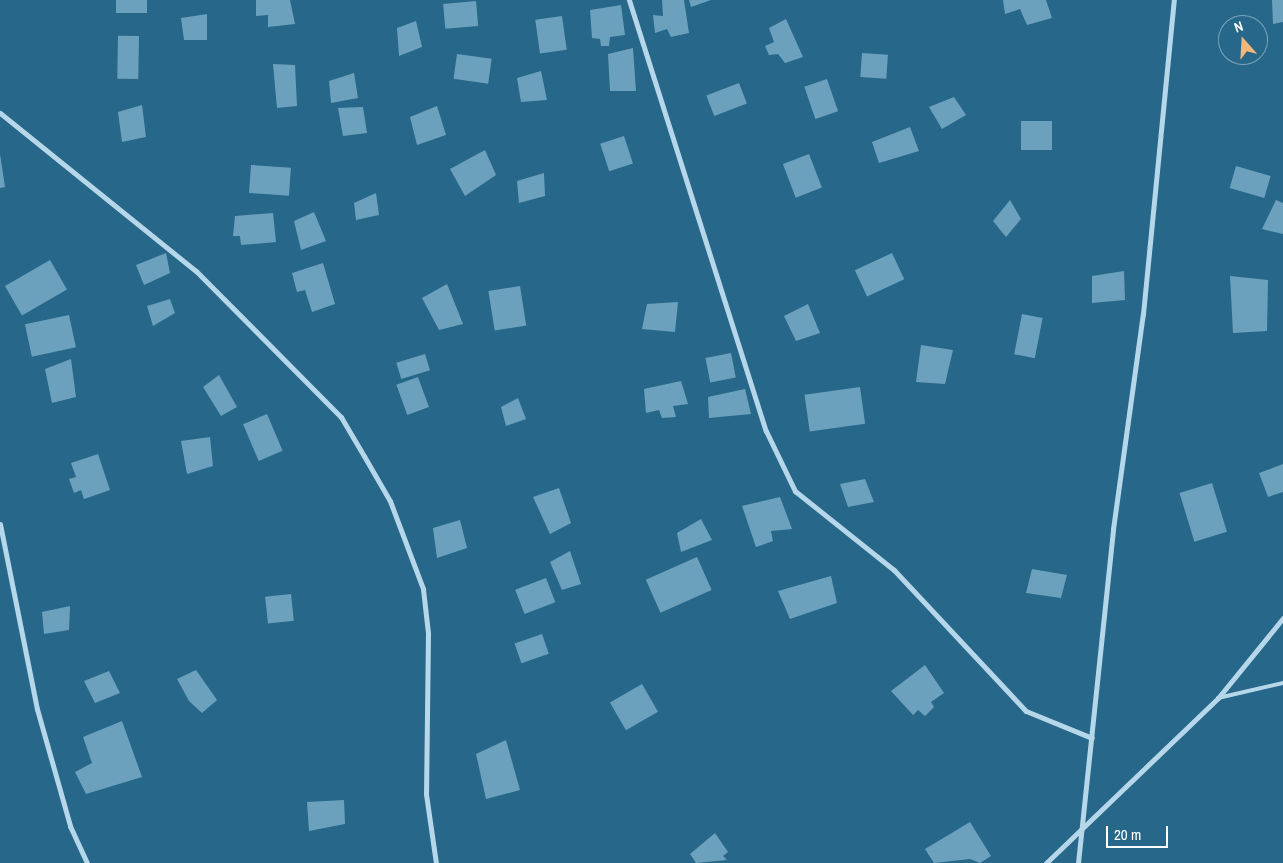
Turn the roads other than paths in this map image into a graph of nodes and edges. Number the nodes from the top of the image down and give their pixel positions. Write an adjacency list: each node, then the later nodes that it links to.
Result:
1 (629, 0): 8 (street)
2 (1174, 0): 8 (street)
3 (0, 113): 11 (street)
4 (0, 524): 10 (street)
5 (1283, 618): 7 (street)
6 (1283, 683): 7 (lane)
7 (1218, 698): 9 (street)
8 (1092, 738): 9 (street)
9 (1082, 833): 12 (street); 13 (street)
10 (87, 863)
11 (436, 863)
12 (1046, 863)
13 (1078, 863)

